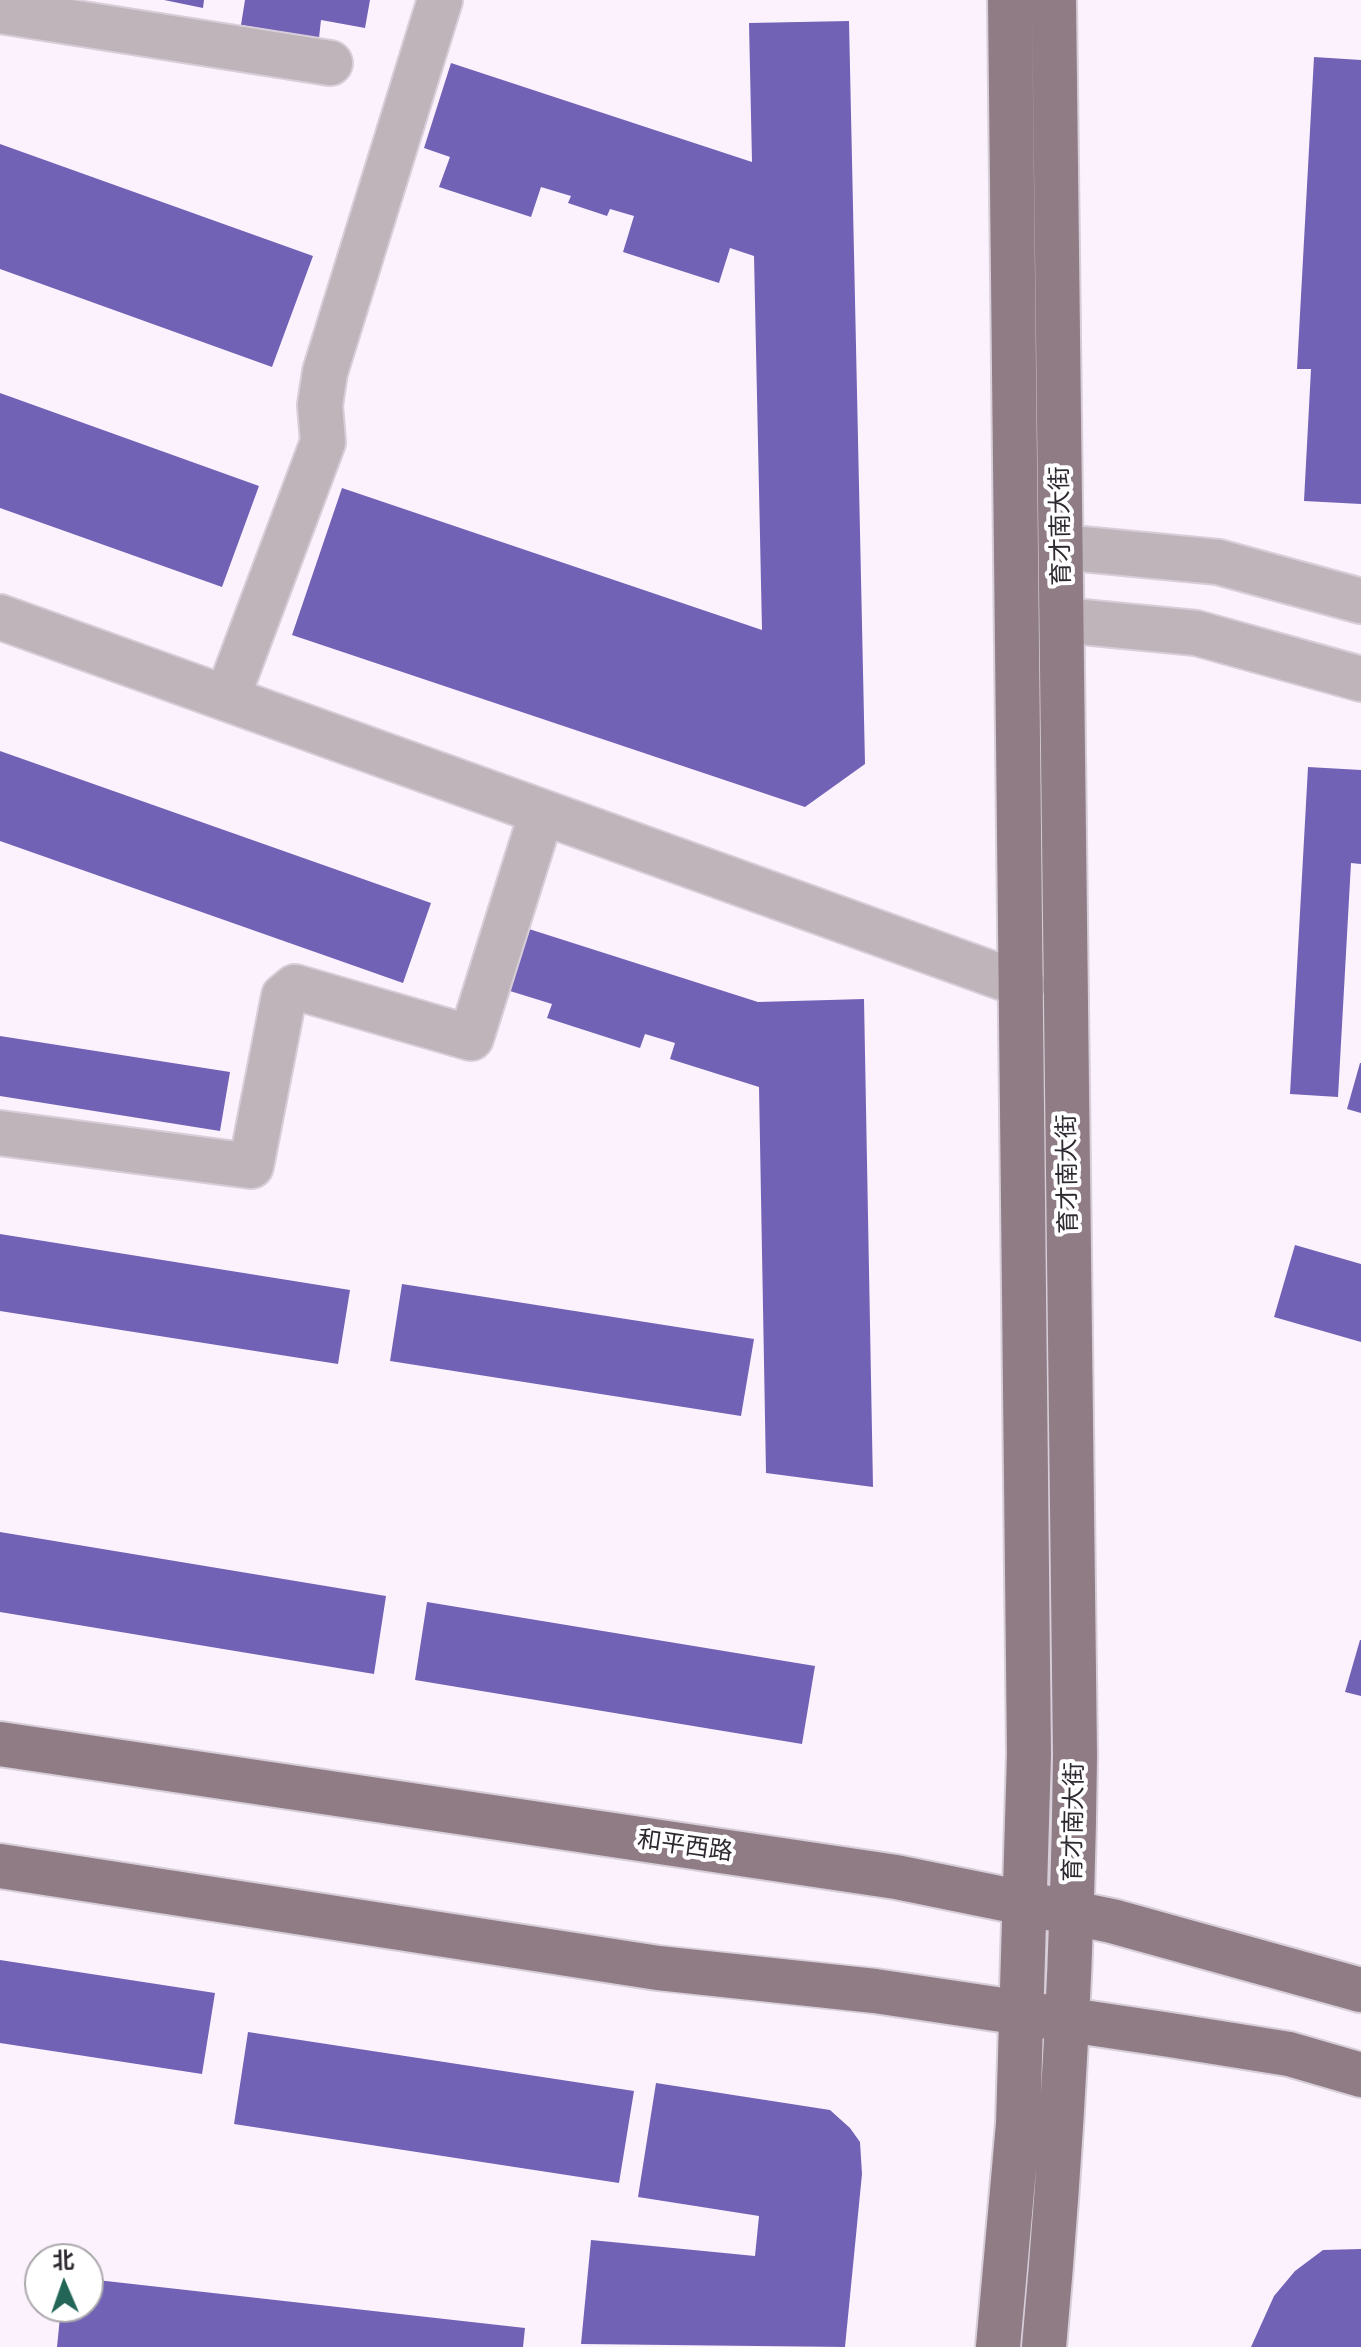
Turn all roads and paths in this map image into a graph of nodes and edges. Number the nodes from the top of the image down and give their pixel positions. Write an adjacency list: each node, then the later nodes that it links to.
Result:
1 (440, 0): 11 (street)
2 (1010, 0): 13 (main road, 育才南大街)
3 (1054, 0): 6 (main road, 育才南大街)
4 (0, 11): 5 (street)
5 (330, 63)
6 (1061, 547): 7 (street); 9 (main road, 育才南大街)
7 (1361, 601)
8 (0, 617): 11 (street)
9 (1062, 620): 10 (street); 18 (main road, 育才南大街)
10 (1361, 679)
11 (227, 698): 12 (street)
12 (542, 812): 13 (street); 14 (street)
13 (1023, 985): 17 (main road, 育才南大街)
14 (0, 1133)
15 (0, 1744): 17 (main road, 和平西路)
16 (0, 1866): 20 (main road)
17 (1027, 1904): 18 (main road, 和平西路); 20 (main road, 育才南大街)
18 (1073, 1913): 19 (main road, 和平西路); 21 (main road, 育才南大街)
19 (1361, 1990)
20 (1022, 2013): 21 (main road); 23 (main road, 育才南大街)
21 (1068, 2020): 22 (main road); 24 (main road, 育才南大街)
22 (1361, 2075)
23 (998, 2347)
24 (1044, 2347)

